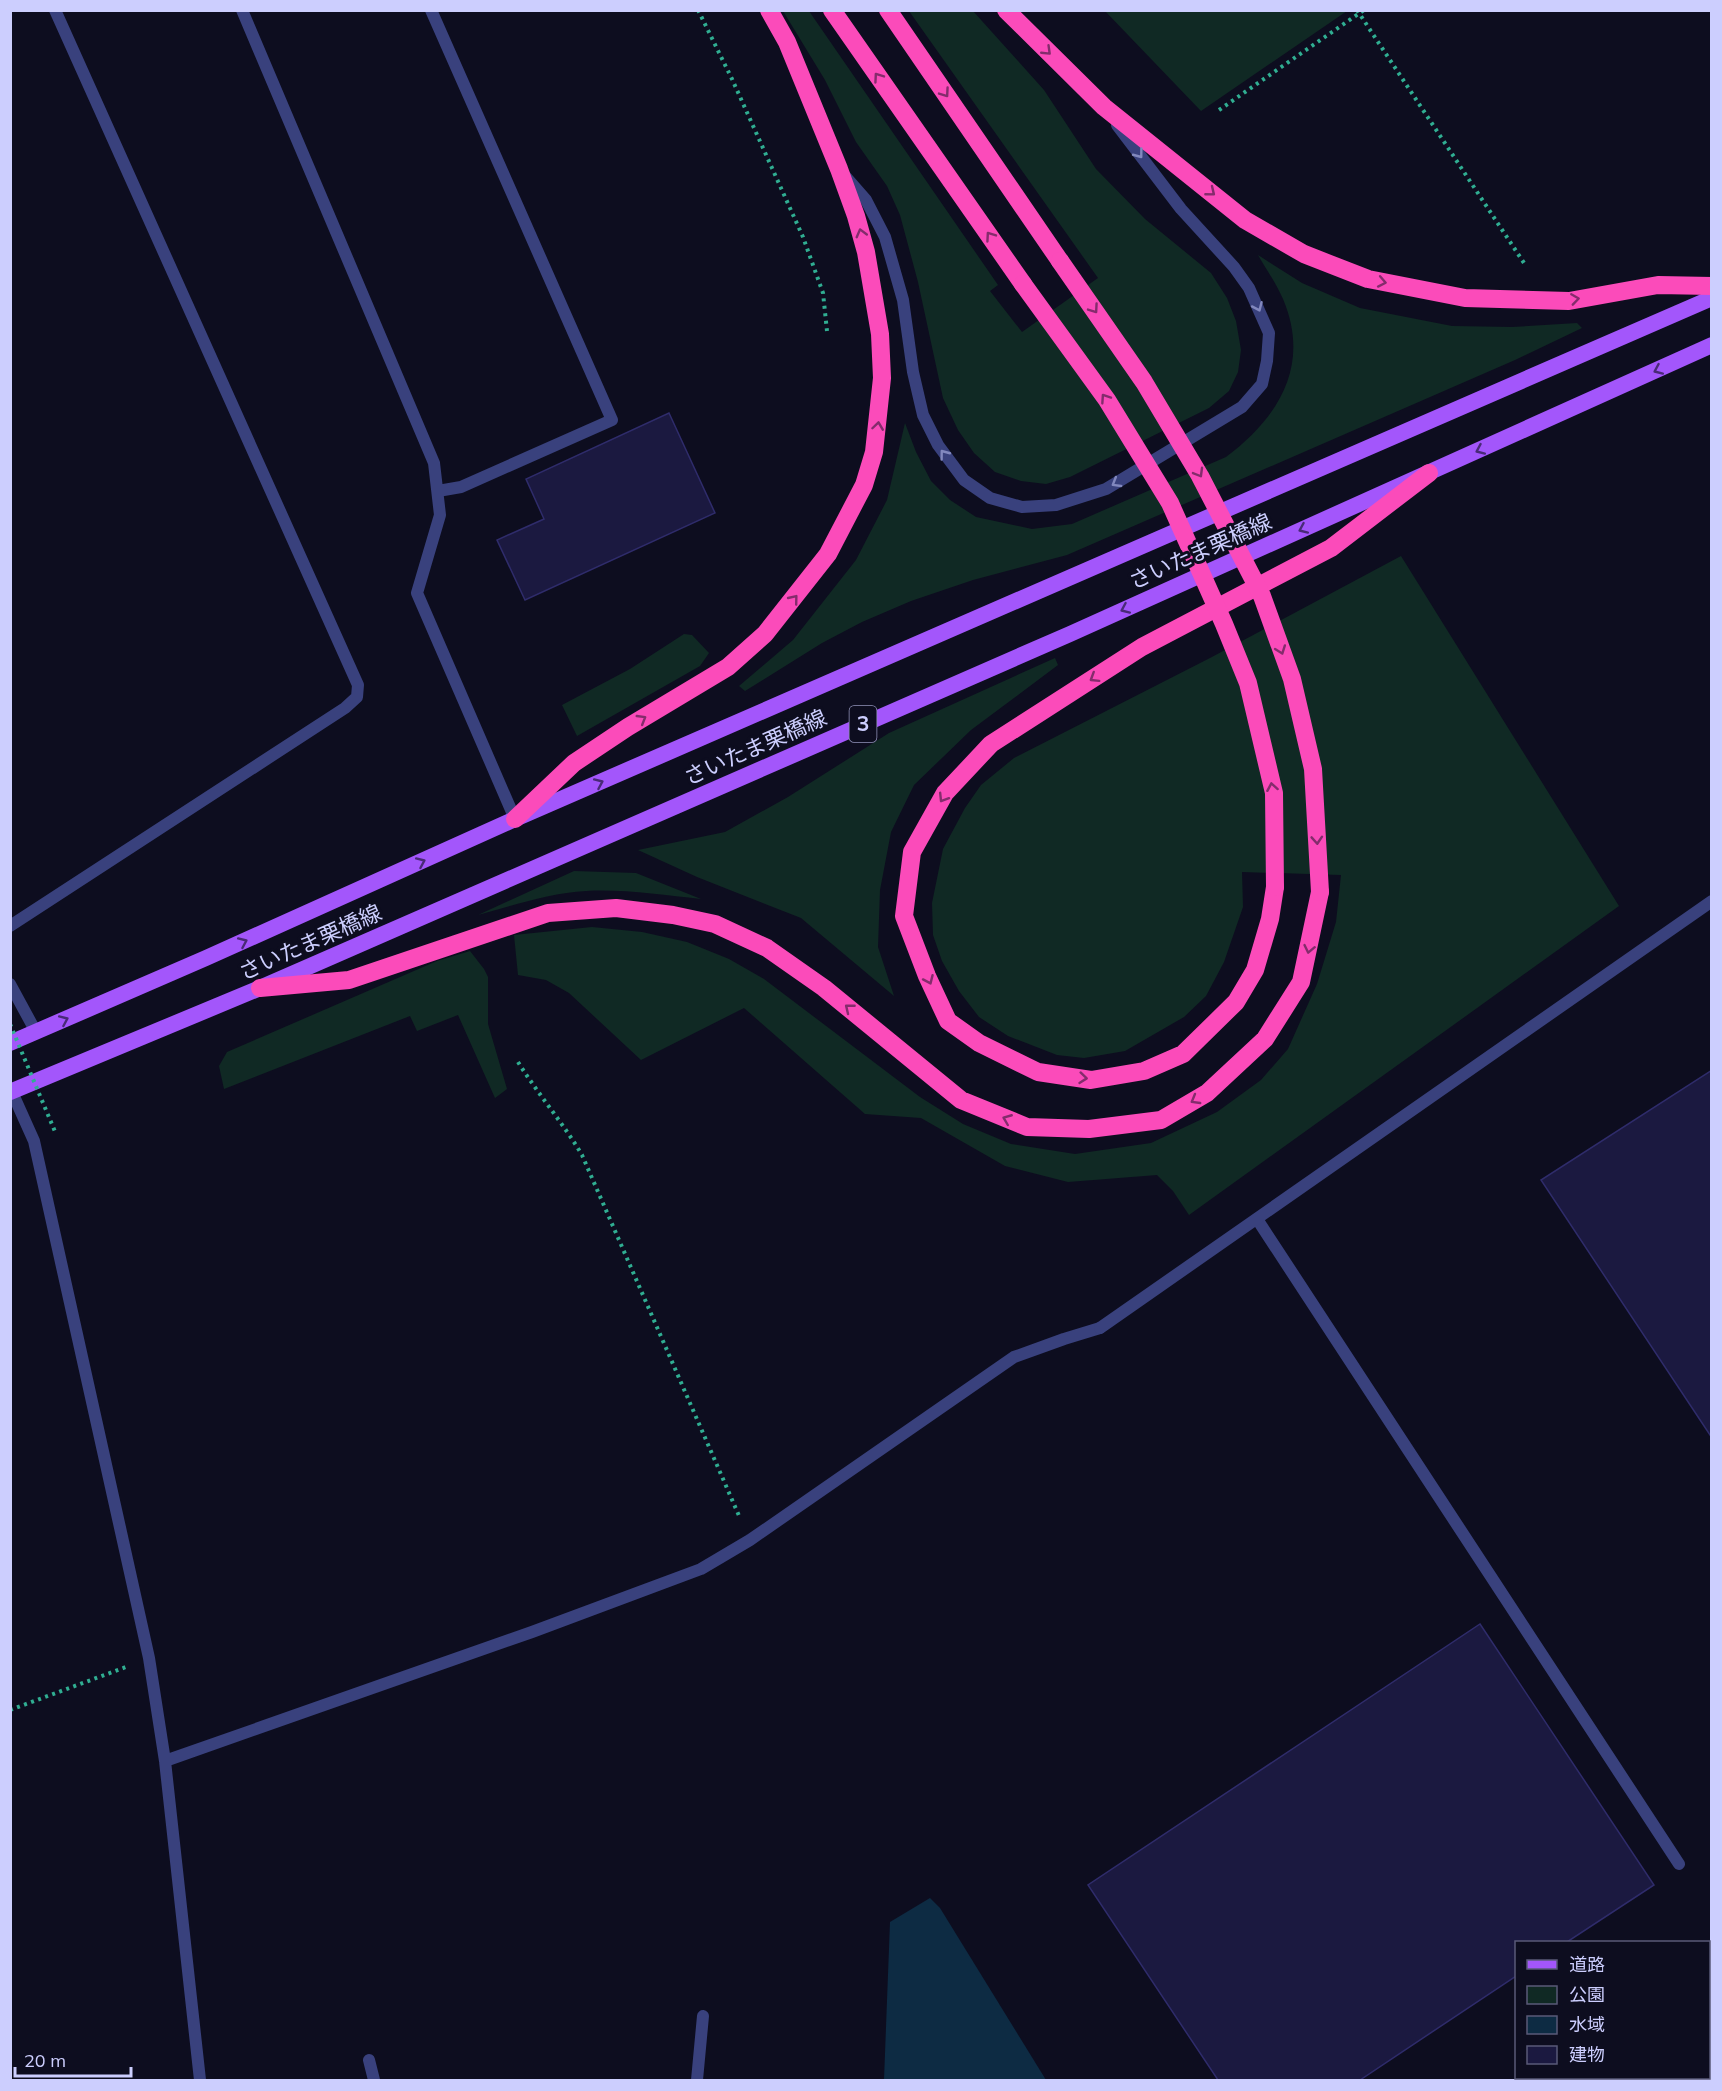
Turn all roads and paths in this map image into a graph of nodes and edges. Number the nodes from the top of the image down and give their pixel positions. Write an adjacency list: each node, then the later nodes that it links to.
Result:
1 (55, 10): 23 (street)
2 (242, 10): 20 (street)
3 (431, 10): 20 (street)
4 (698, 10): 17 (path)
5 (769, 10): 13 (highway)
6 (832, 10): 19 (highway, one-way to 6, bridge)
7 (888, 10): 25 (highway, one-way to 25, bridge)
8 (1006, 10): 11 (highway, one-way to 11)
9 (1365, 10): 10 (path)
10 (1358, 12): 12 (path); 14 (path)
11 (1104, 107): 13 (street, one-way to 13); 15 (highway, one-way to 15)
12 (1219, 110)
13 (838, 169): 21 (highway, one-way to 13)
14 (1526, 266)
15 (1712, 286)
16 (1712, 298): 21 (main road, さいたま栗橋線 / 3, one-way to 16)
17 (827, 331)
18 (1712, 345): 19 (main road, さいたま栗橋線 / 3, one-way to 19)
19 (1429, 473): 25 (main road, さいたま栗橋線 / 3, one-way to 25)
20 (438, 491): 21 (street)
21 (515, 819): 27 (main road, さいたま栗橋線 / 3, one-way to 21)
22 (1712, 902): 32 (street)
23 (10, 926)
24 (10, 984): 27 (street)
25 (260, 988): 30 (main road, さいたま栗橋線 / 3)
26 (10, 1024): 31 (path, bridge)
27 (36, 1032): 28 (main road, さいたま栗橋線 / 3)
28 (10, 1043)
29 (518, 1062): 33 (path)
30 (11, 1092): 34 (street)
31 (56, 1134)
32 (1257, 1219): 33 (street); 37 (street)
33 (750, 1540): 36 (street)
34 (149, 1658): 35 (path); 36 (street)
35 (10, 1710)
36 (165, 1761): 40 (street)
37 (1679, 1864)
38 (702, 2016): 42 (street)
39 (369, 2060): 41 (street)
40 (200, 2080)
41 (374, 2080)
42 (697, 2080)

